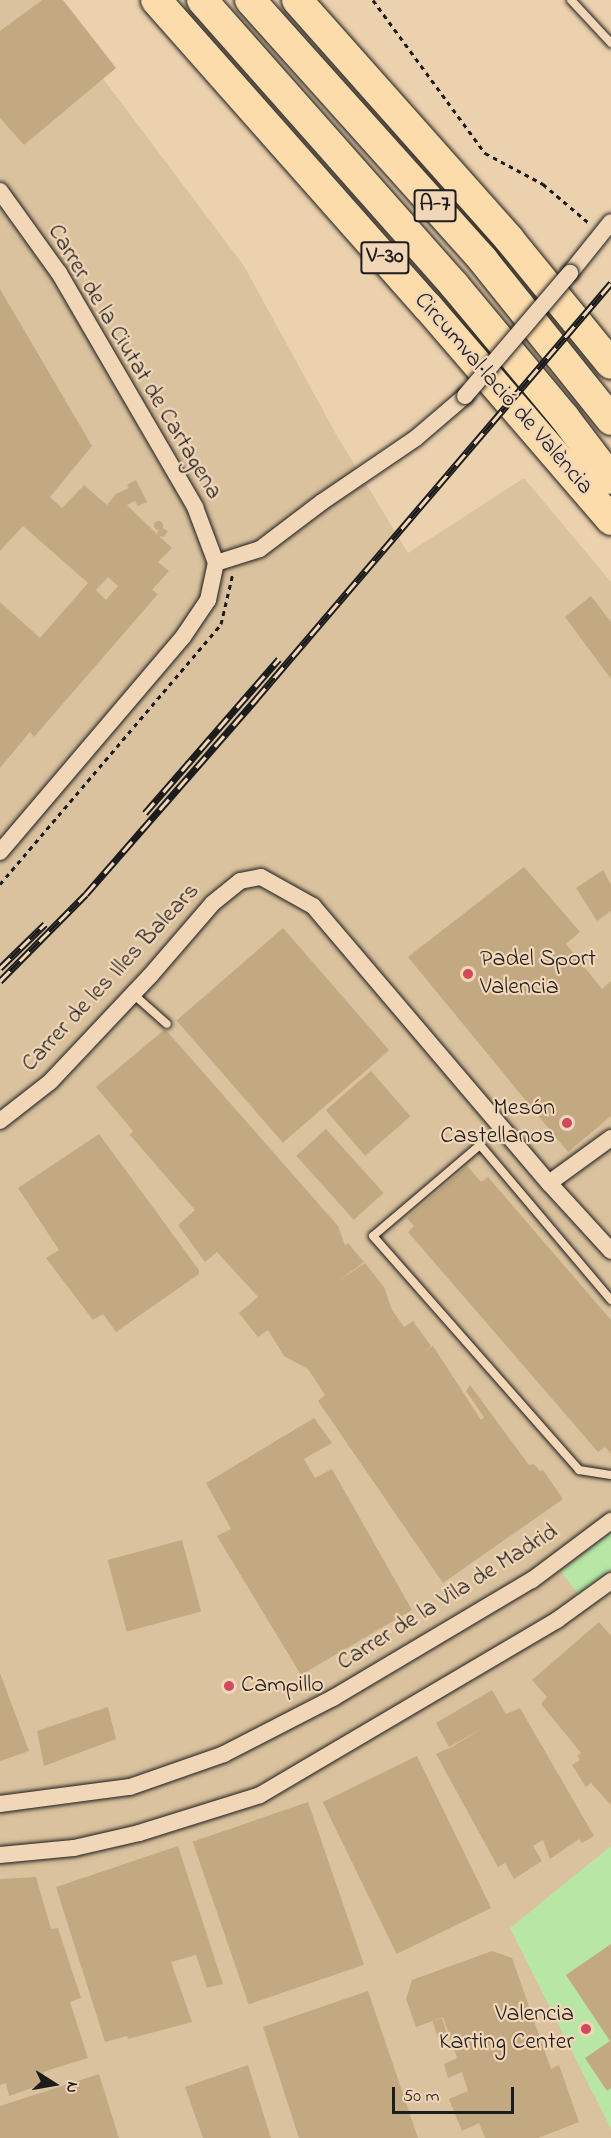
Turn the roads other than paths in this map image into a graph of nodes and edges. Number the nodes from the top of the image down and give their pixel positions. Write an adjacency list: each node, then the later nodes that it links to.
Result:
1 (156, 0): 12 (highway, Circumval·lació de València / V-30)
2 (201, 0): 11 (highway, A-7)
3 (250, 0): 10 (highway, A-7)
4 (297, 0): 9 (highway)
5 (571, 0): 6 (lane)
6 (611, 43)
7 (1, 193): 13 (street, Carrer de la Ciutat de Cartagena)
8 (605, 228): 13 (street, bridge)
9 (611, 364)
10 (611, 420)
11 (611, 479)
12 (611, 520)
13 (216, 563): 14 (street)
14 (0, 852)
15 (133, 994): 16 (lane); 17 (street, Carrer de les Illes Balears); 19 (street, Carrer de les Illes Balears)
16 (167, 1024)
17 (0, 1120)
18 (611, 1138): 19 (street)
19 (549, 1183): 20 (street)
20 (611, 1251)
21 (611, 1300): 22 (lane)
22 (611, 1475)
23 (611, 1521): 25 (street, Carrer de la Vila de Madrid)
24 (611, 1581): 26 (street)
25 (0, 1804)
26 (0, 1855)

